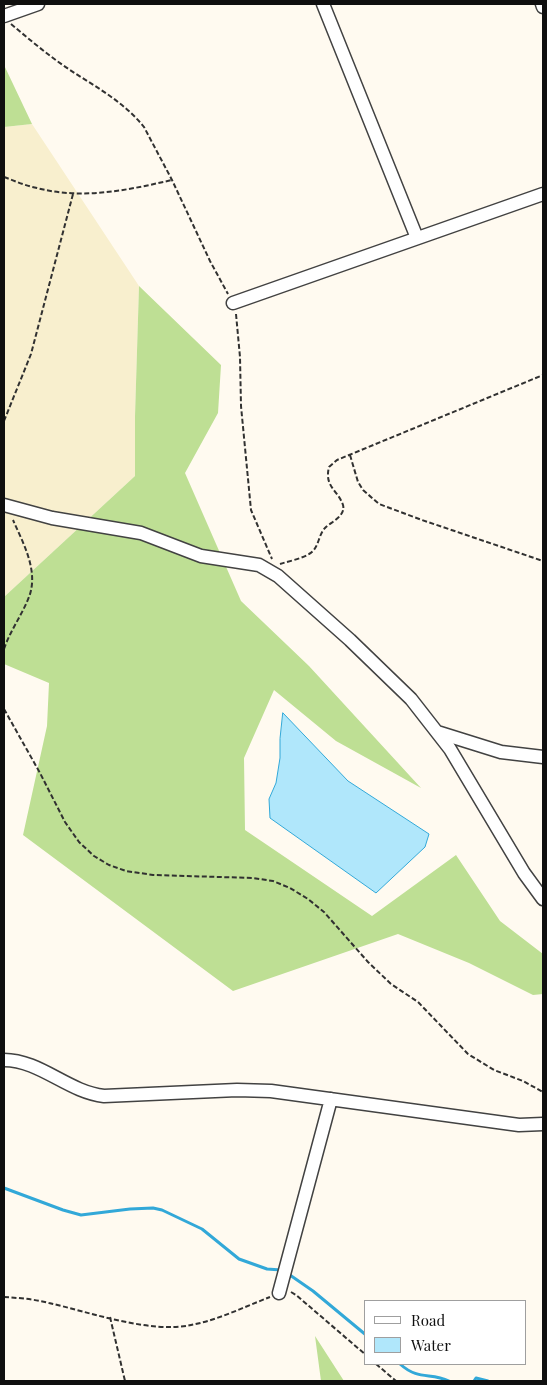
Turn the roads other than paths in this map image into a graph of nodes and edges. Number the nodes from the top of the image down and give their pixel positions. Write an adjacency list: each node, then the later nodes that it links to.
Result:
1 (38, 4): 3 (street)
2 (324, 4): 5 (street)
3 (7, 20)
4 (543, 194): 5 (street)
5 (417, 238): 6 (street)
6 (233, 303)
7 (5, 506): 8 (street)
8 (437, 732): 9 (street); 10 (street)
9 (543, 757)
10 (543, 899)
11 (4, 1060): 12 (street)
12 (331, 1099): 13 (street); 14 (street)
13 (543, 1124)
14 (279, 1293)

